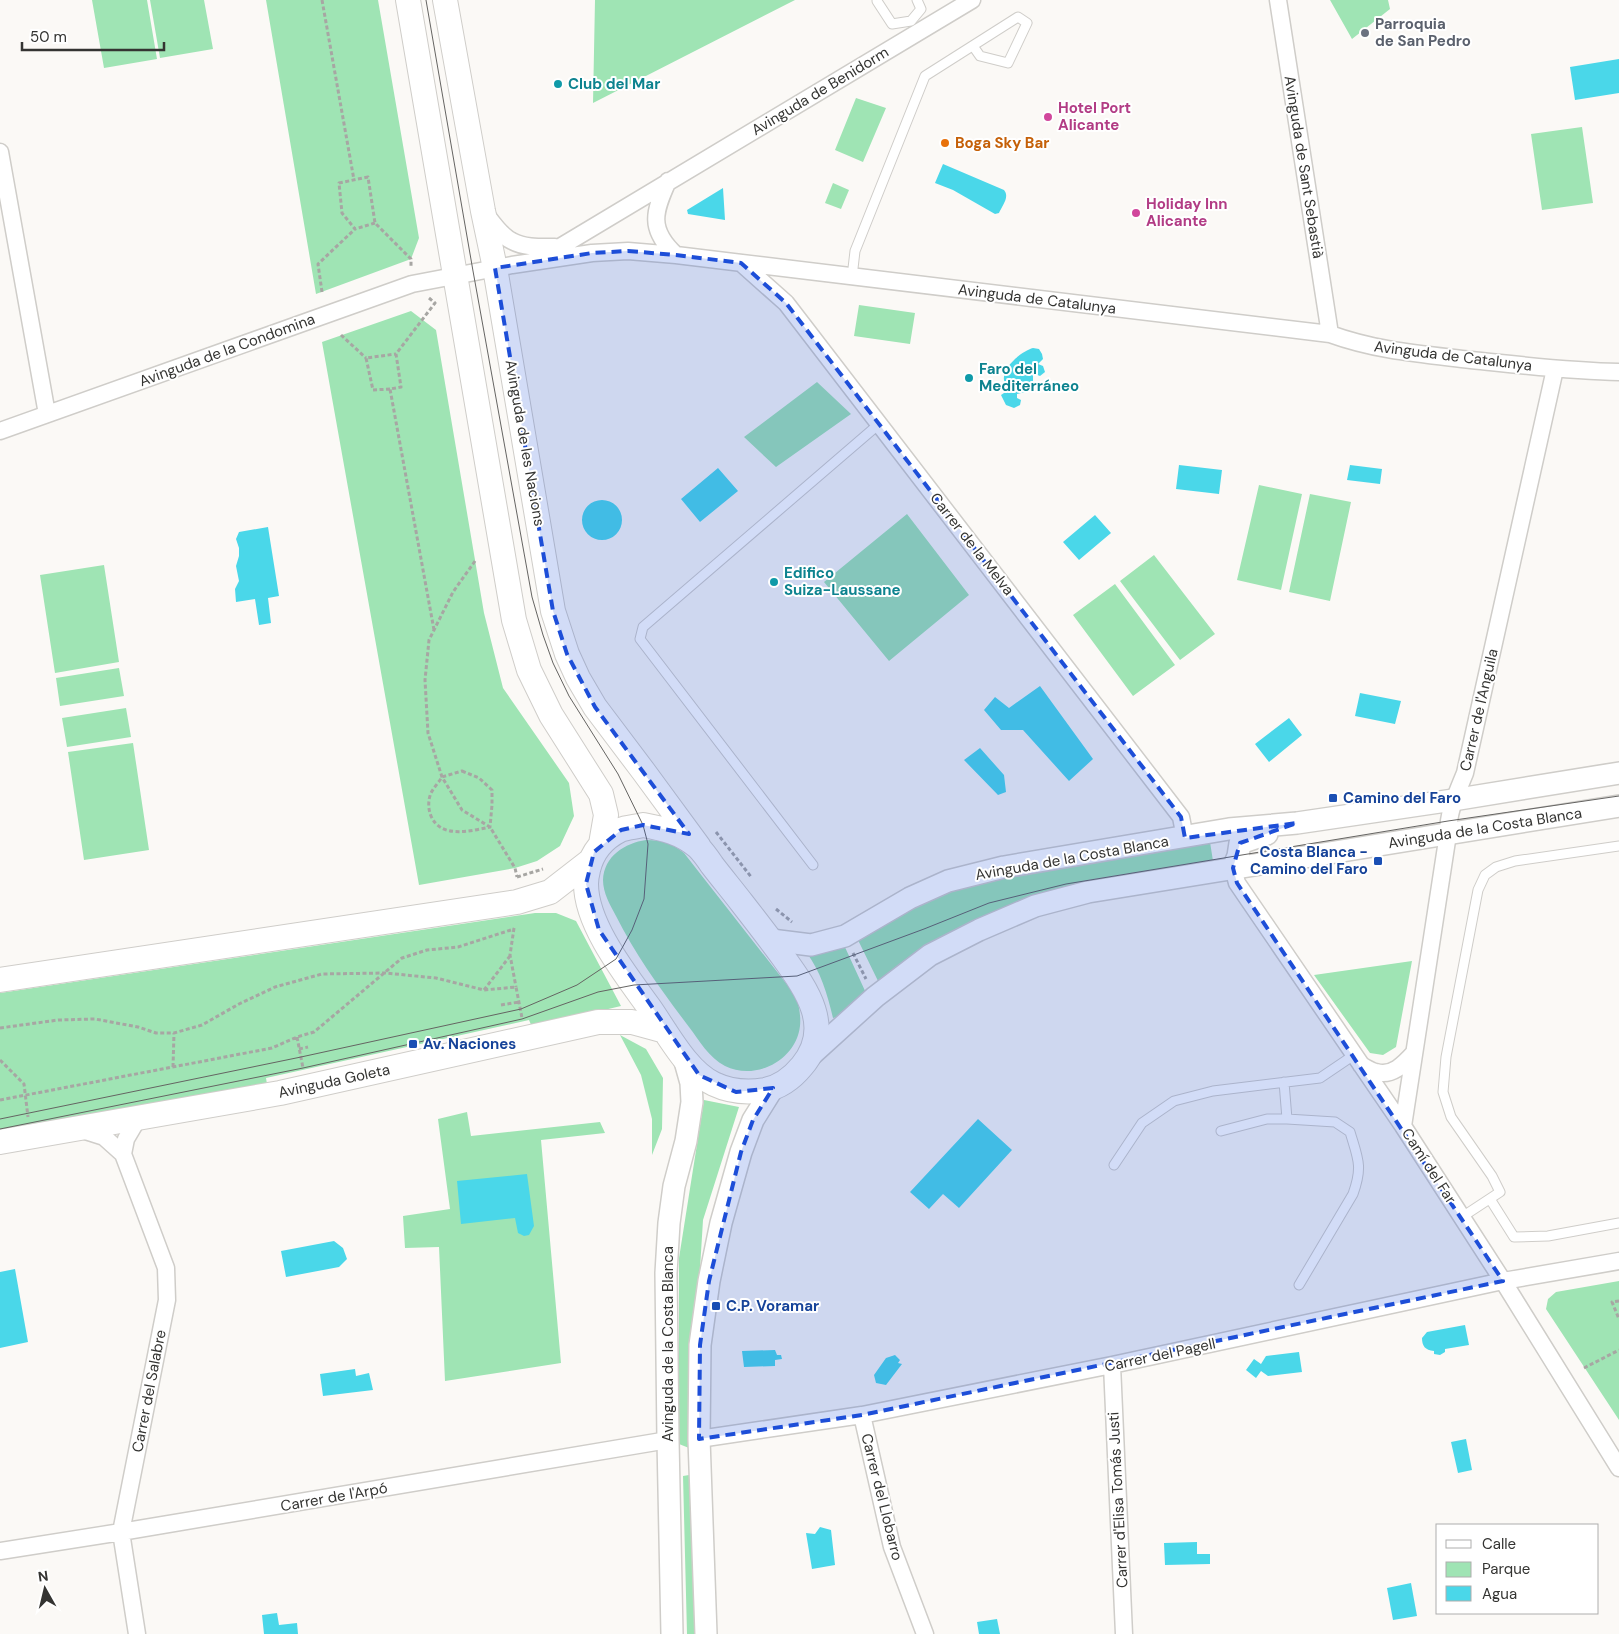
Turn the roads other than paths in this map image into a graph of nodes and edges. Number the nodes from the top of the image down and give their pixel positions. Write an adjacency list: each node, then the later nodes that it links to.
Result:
1 (408, 0): 16 (main road)
2 (445, 0): 11 (main road, Avinguda de les Nacions)
3 (917, 0): 7 (lane)
4 (972, 0): 7 (street, Avinguda de Benidorm)
5 (1278, 0): 18 (street, Avinguda de Sant Sebastià)
6 (877, 1): 7 (lane)
7 (915, 26): 10 (street, Avinguda de Benidorm)
8 (973, 46): 8 (lane); 17 (lane)
9 (0, 152): 21 (street)
10 (668, 181): 12 (street, Avinguda de Benidorm); 13 (street)
11 (483, 211): 12 (street); 15 (main road, Avinguda de les Nacions)
12 (560, 247): 15 (street, Avinguda de Benidorm)
13 (676, 255): 14 (street, Avinguda de Catalunya); 15 (street, Avinguda de Catalunya)
14 (741, 264): 17 (street, Avinguda de Catalunya); 22 (street, Carrer de la Melva)
15 (504, 266): 16 (street, Avinguda de Catalunya); 31 (main road, Avinguda de les Nacions)
16 (455, 276): 21 (street, Avinguda de la Condomina); 32 (main road)
17 (852, 277): 18 (street, Avinguda de Catalunya)
18 (1330, 334): 19 (street, Avinguda de Catalunya)
19 (1555, 369): 20 (street, Avinguda de Catalunya); 25 (street, Carrer de l'Anguila)
20 (1619, 372)
21 (46, 414): 23 (street, Avinguda de la Condomina)
22 (879, 424): 29 (street, Carrer de la Melva); 33 (lane)
23 (0, 431)
24 (1619, 772): 25 (street, Avinguda de la Costa Blanca)
25 (1454, 800): 27 (street, Avinguda de la Costa Blanca); 28 (street, Carrer de l'Anguila)
26 (1619, 806): 28 (street, Avinguda de la Costa Blanca)
27 (1297, 823): 29 (street, Avinguda de la Costa Blanca); 34 (street, Avinguda de la Costa Blanca)
28 (1448, 834): 34 (street, Avinguda de la Costa Blanca); 38 (street, Carrer de l'Anguila)
29 (1186, 838): 35 (street, Avinguda de la Costa Blanca)
30 (1619, 846): 52 (lane)
31 (698, 847): 32 (main road); 35 (main road, Avinguda de les Nacions)
32 (595, 853): 36 (main road); 37 (main road)
33 (813, 865)
34 (1232, 868): 39 (street, Avinguda de la Costa Blanca); 41 (street, Camí del Far)
35 (771, 940): 39 (main road, Avinguda de les Nacions)
36 (0, 980)
37 (665, 1031): 40 (main road); 44 (main road, Avinguda Goleta)
38 (1414, 1053): 41 (street); 46 (street, Carrer de l'Anguila)
39 (811, 1055): 43 (main road)
40 (684, 1058): 43 (main road); 61 (street, Avinguda de la Costa Blanca)
41 (1357, 1060): 42 (lane); 46 (street, Camí del Far)
42 (1284, 1082): 45 (lane); 51 (lane)
43 (773, 1088): 60 (street, Avinguda de la Costa Blanca)
44 (139, 1117): 47 (main road, Avinguda Goleta); 50 (street)
45 (1287, 1120): 48 (lane); 57 (lane)
46 (1403, 1126): 53 (street, Camí del Far)
47 (77, 1129): 49 (main road, Avinguda Goleta); 50 (street, Carrer del Salabre)
48 (1221, 1131)
49 (0, 1142)
50 (123, 1154): 63 (street, Carrer del Salabre)
51 (1114, 1166)
52 (1490, 1199): 53 (lane); 54 (lane)
53 (1462, 1217): 56 (street, Camí del Far)
54 (1619, 1224)
55 (1619, 1261): 56 (street, Carrer del Pagell)
56 (1503, 1281): 58 (street, Carrer del Pagell); 62 (street, Camí del Far)
57 (1299, 1285)
58 (1112, 1365): 59 (street, Carrer del Pagell); 69 (street, Carrer d'Elisa Tomás Justi)
59 (862, 1415): 60 (street, Carrer del Pagell); 68 (street, Carrer del Llobarro)
60 (699, 1439): 67 (street, Avinguda de la Costa Blanca)
61 (668, 1440): 63 (street, Carrer de l'Arpó); 66 (street, Avinguda de la Costa Blanca)
62 (1619, 1468)
63 (121, 1532): 64 (street, Carrer de l'Arpó); 65 (street, Carrer del Salabre)
64 (0, 1551)
65 (138, 1634)
66 (672, 1634)
67 (706, 1634)
68 (925, 1634)
69 (1124, 1634)

